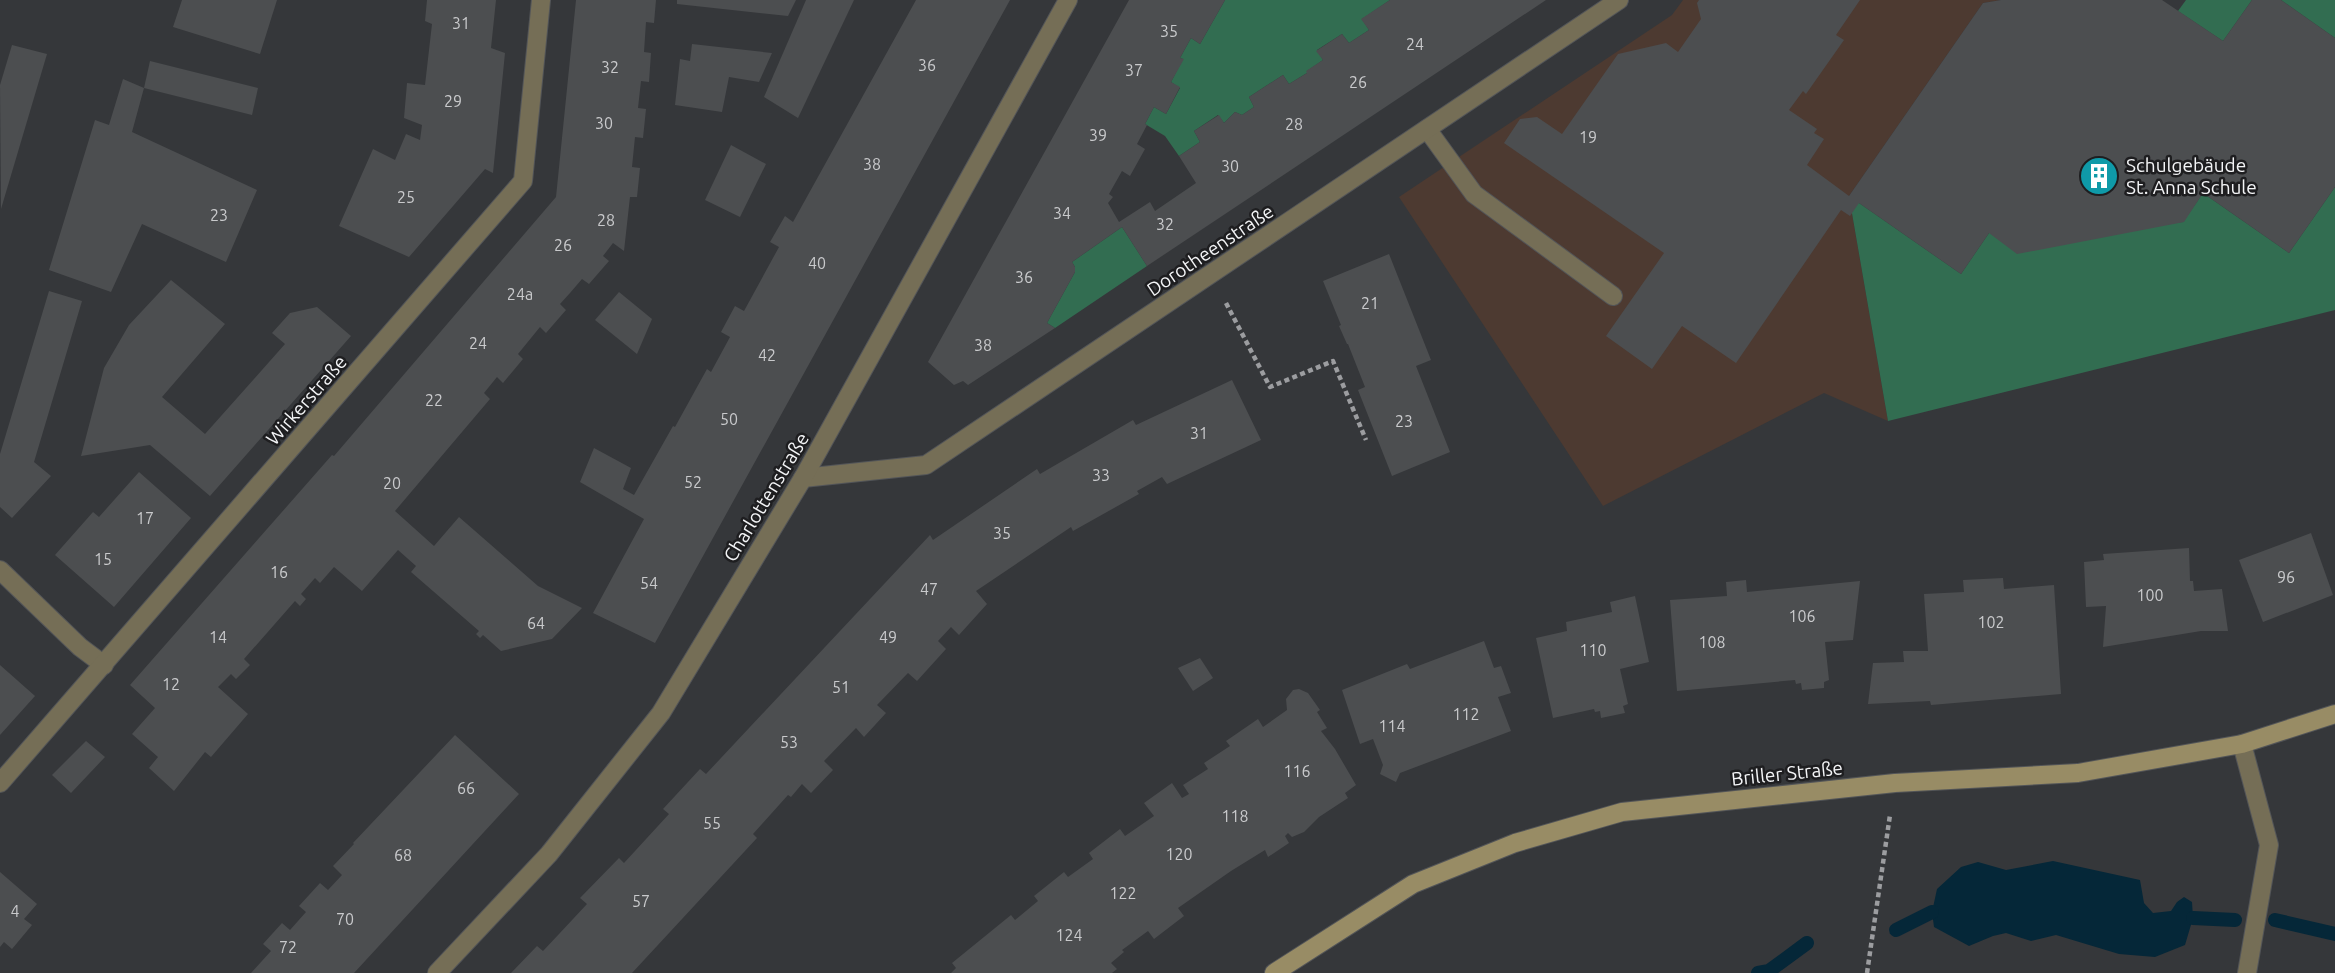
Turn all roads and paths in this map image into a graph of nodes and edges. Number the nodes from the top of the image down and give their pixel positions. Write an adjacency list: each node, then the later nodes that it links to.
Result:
1 (541, 0): 10 (street, Wirkerstraße)
2 (1068, 0): 8 (street, Charlottenstraße)
3 (1619, 0): 4 (street, Dorotheenstraße)
4 (1427, 129): 5 (street); 8 (street, Dorotheenstraße)
5 (1613, 296)
6 (1239, 328): 7 (path)
7 (1366, 440)
8 (803, 478): 15 (street, Charlottenstraße)
9 (0, 570): 10 (street)
10 (104, 665): 13 (street, Wirkerstraße)
11 (2335, 714): 12 (main road, Briller Straße)
12 (2242, 744): 14 (main road, Briller Straße); 18 (street)
13 (0, 783)
14 (1895, 783): 16 (main road, Briller Straße); 17 (path)
15 (437, 973)
16 (1274, 973)
17 (1867, 973)
18 (2247, 973)

